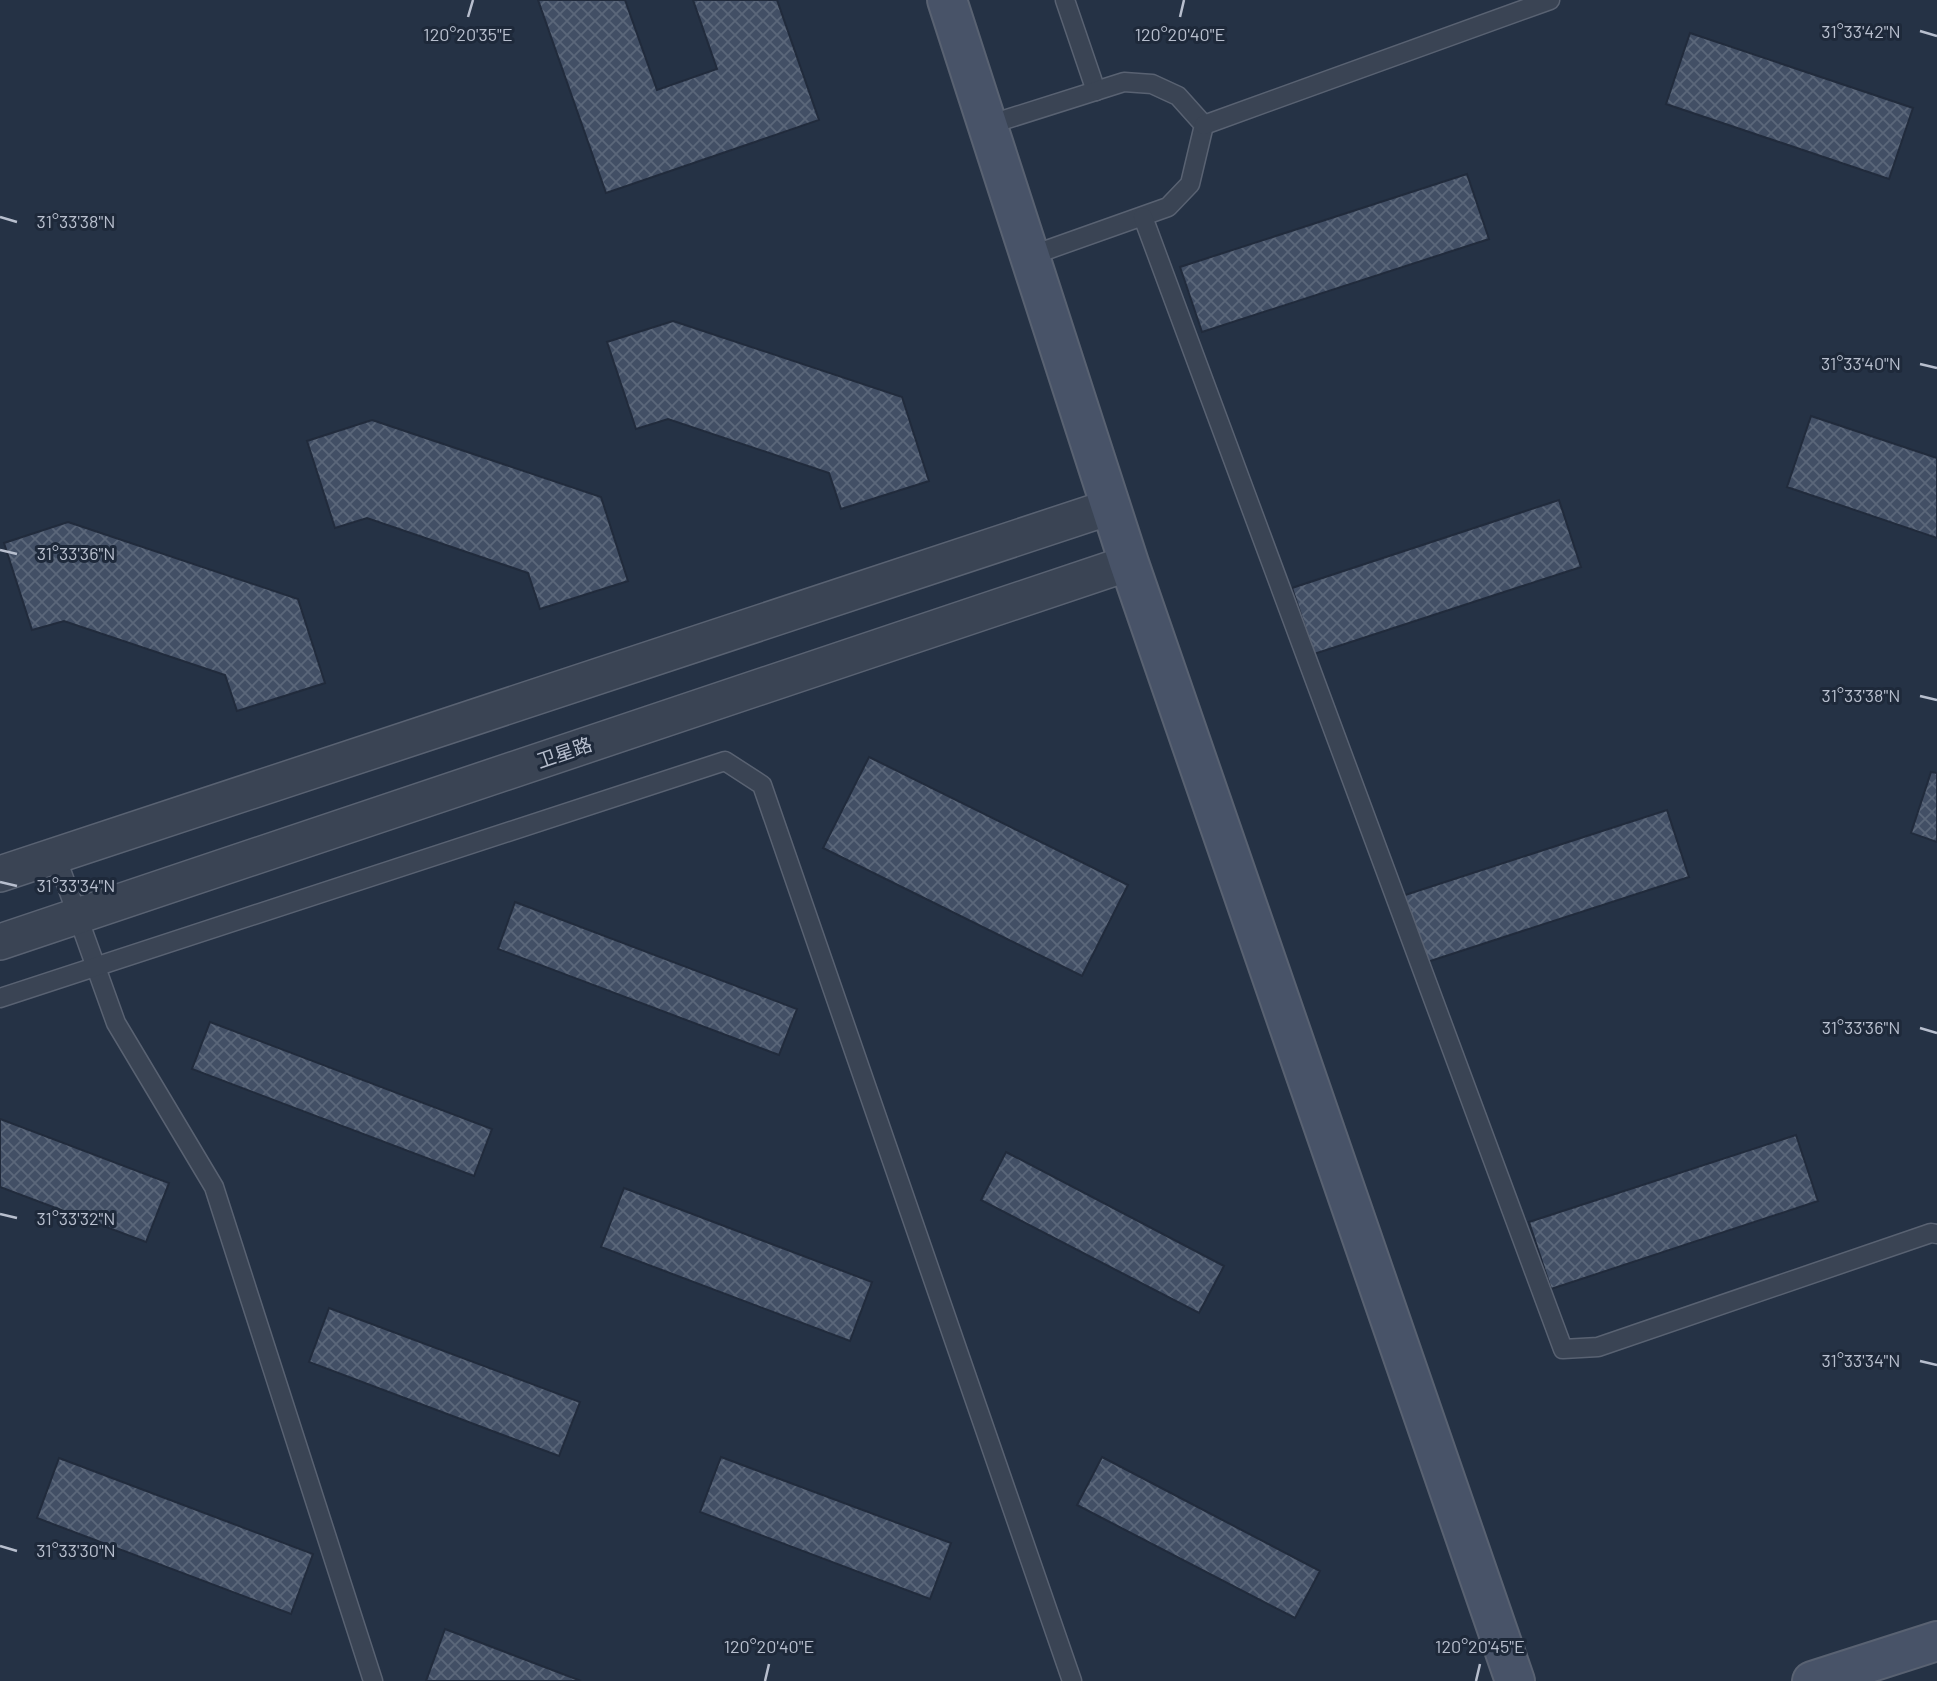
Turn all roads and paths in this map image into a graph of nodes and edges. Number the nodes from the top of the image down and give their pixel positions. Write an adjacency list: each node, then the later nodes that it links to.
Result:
1 (947, 0): 5 (street)
2 (1065, 0): 4 (lane)
3 (1550, 0): 6 (lane)
4 (1096, 91): 5 (lane); 6 (lane)
5 (988, 125): 8 (street)
6 (1204, 125): 7 (lane)
7 (1143, 217): 8 (lane); 17 (lane)
8 (1030, 256): 9 (street)
9 (1110, 507): 10 (street); 11 (street)
10 (1129, 563): 13 (street, 卫星路); 21 (street)
11 (56, 856): 12 (street); 13 (lane)
12 (0, 874)
13 (78, 916): 14 (street, 卫星路); 15 (lane)
14 (0, 942)
15 (96, 967): 16 (lane); 19 (lane); 20 (lane)
16 (0, 998)
17 (1937, 1234)
18 (1937, 1641): 22 (street)
19 (373, 1681)
20 (1072, 1681)
21 (1515, 1681)
22 (1812, 1681)

